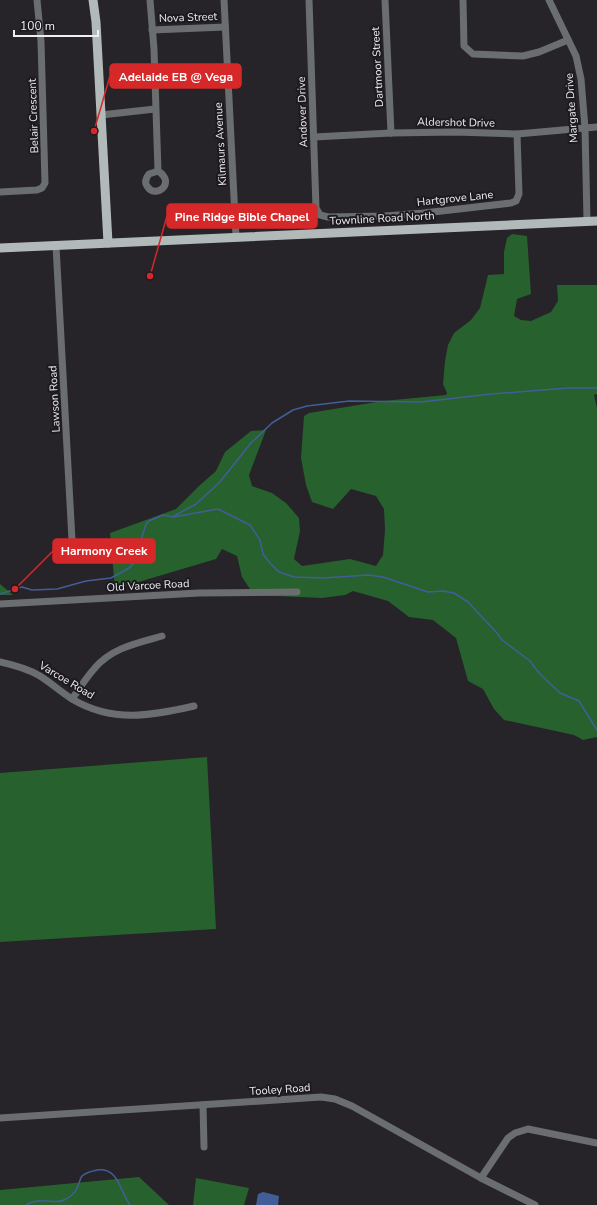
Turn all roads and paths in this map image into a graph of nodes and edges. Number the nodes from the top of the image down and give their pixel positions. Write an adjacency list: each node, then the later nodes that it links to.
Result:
1 (37, 0): 20 (street, Belair Crescent)
2 (93, 0): 13 (main road)
3 (150, 0): 10 (street)
4 (224, 0): 9 (street, Kilmaurs Avenue)
5 (309, 0): 18 (street, Andover Drive)
6 (385, 0): 16 (street, Dartmoor Street)
7 (463, 0): 11 (street)
8 (549, 0): 11 (street, Margate Drive)
9 (225, 27): 10 (street, Nova Street); 24 (street, Kilmaurs Avenue)
10 (152, 30): 12 (street)
11 (568, 40): 15 (street, Margate Drive)
12 (155, 109): 13 (street); 19 (street)
13 (101, 115): 25 (main road)
14 (597, 127): 15 (street, Aldershot Drive)
15 (585, 128): 17 (street, Aldershot Drive); 22 (street, Margate Drive)
16 (391, 133): 17 (street, Aldershot Drive); 18 (street, Aldershot Drive)
17 (517, 134): 21 (street, Hartgrove Lane)
18 (314, 137): 21 (street, Andover Drive)
19 (158, 171)
20 (0, 192)
21 (328, 217)
22 (587, 221): 23 (main road, Townline Road North); 24 (main road, Townline Road North)
23 (597, 221)
24 (236, 236): 25 (main road, Townline Road North)
25 (108, 243): 26 (main road, Townline Road North)
26 (56, 246): 27 (main road, Townline Road North); 28 (street, Lawson Road)
27 (0, 248)
28 (68, 550)
29 (297, 592): 30 (street, Old Varcoe Road)
30 (0, 604)
31 (162, 636): 33 (street)
32 (0, 662): 33 (street, Varcoe Road)
33 (72, 699): 34 (street, Varcoe Road)
34 (194, 706)
35 (203, 1105): 36 (street, Tooley Road); 38 (street); 39 (street, Tooley Road)
36 (0, 1118)
37 (597, 1143): 39 (street)
38 (204, 1147)
39 (481, 1178): 40 (street, Tooley Road)
40 (535, 1205)

